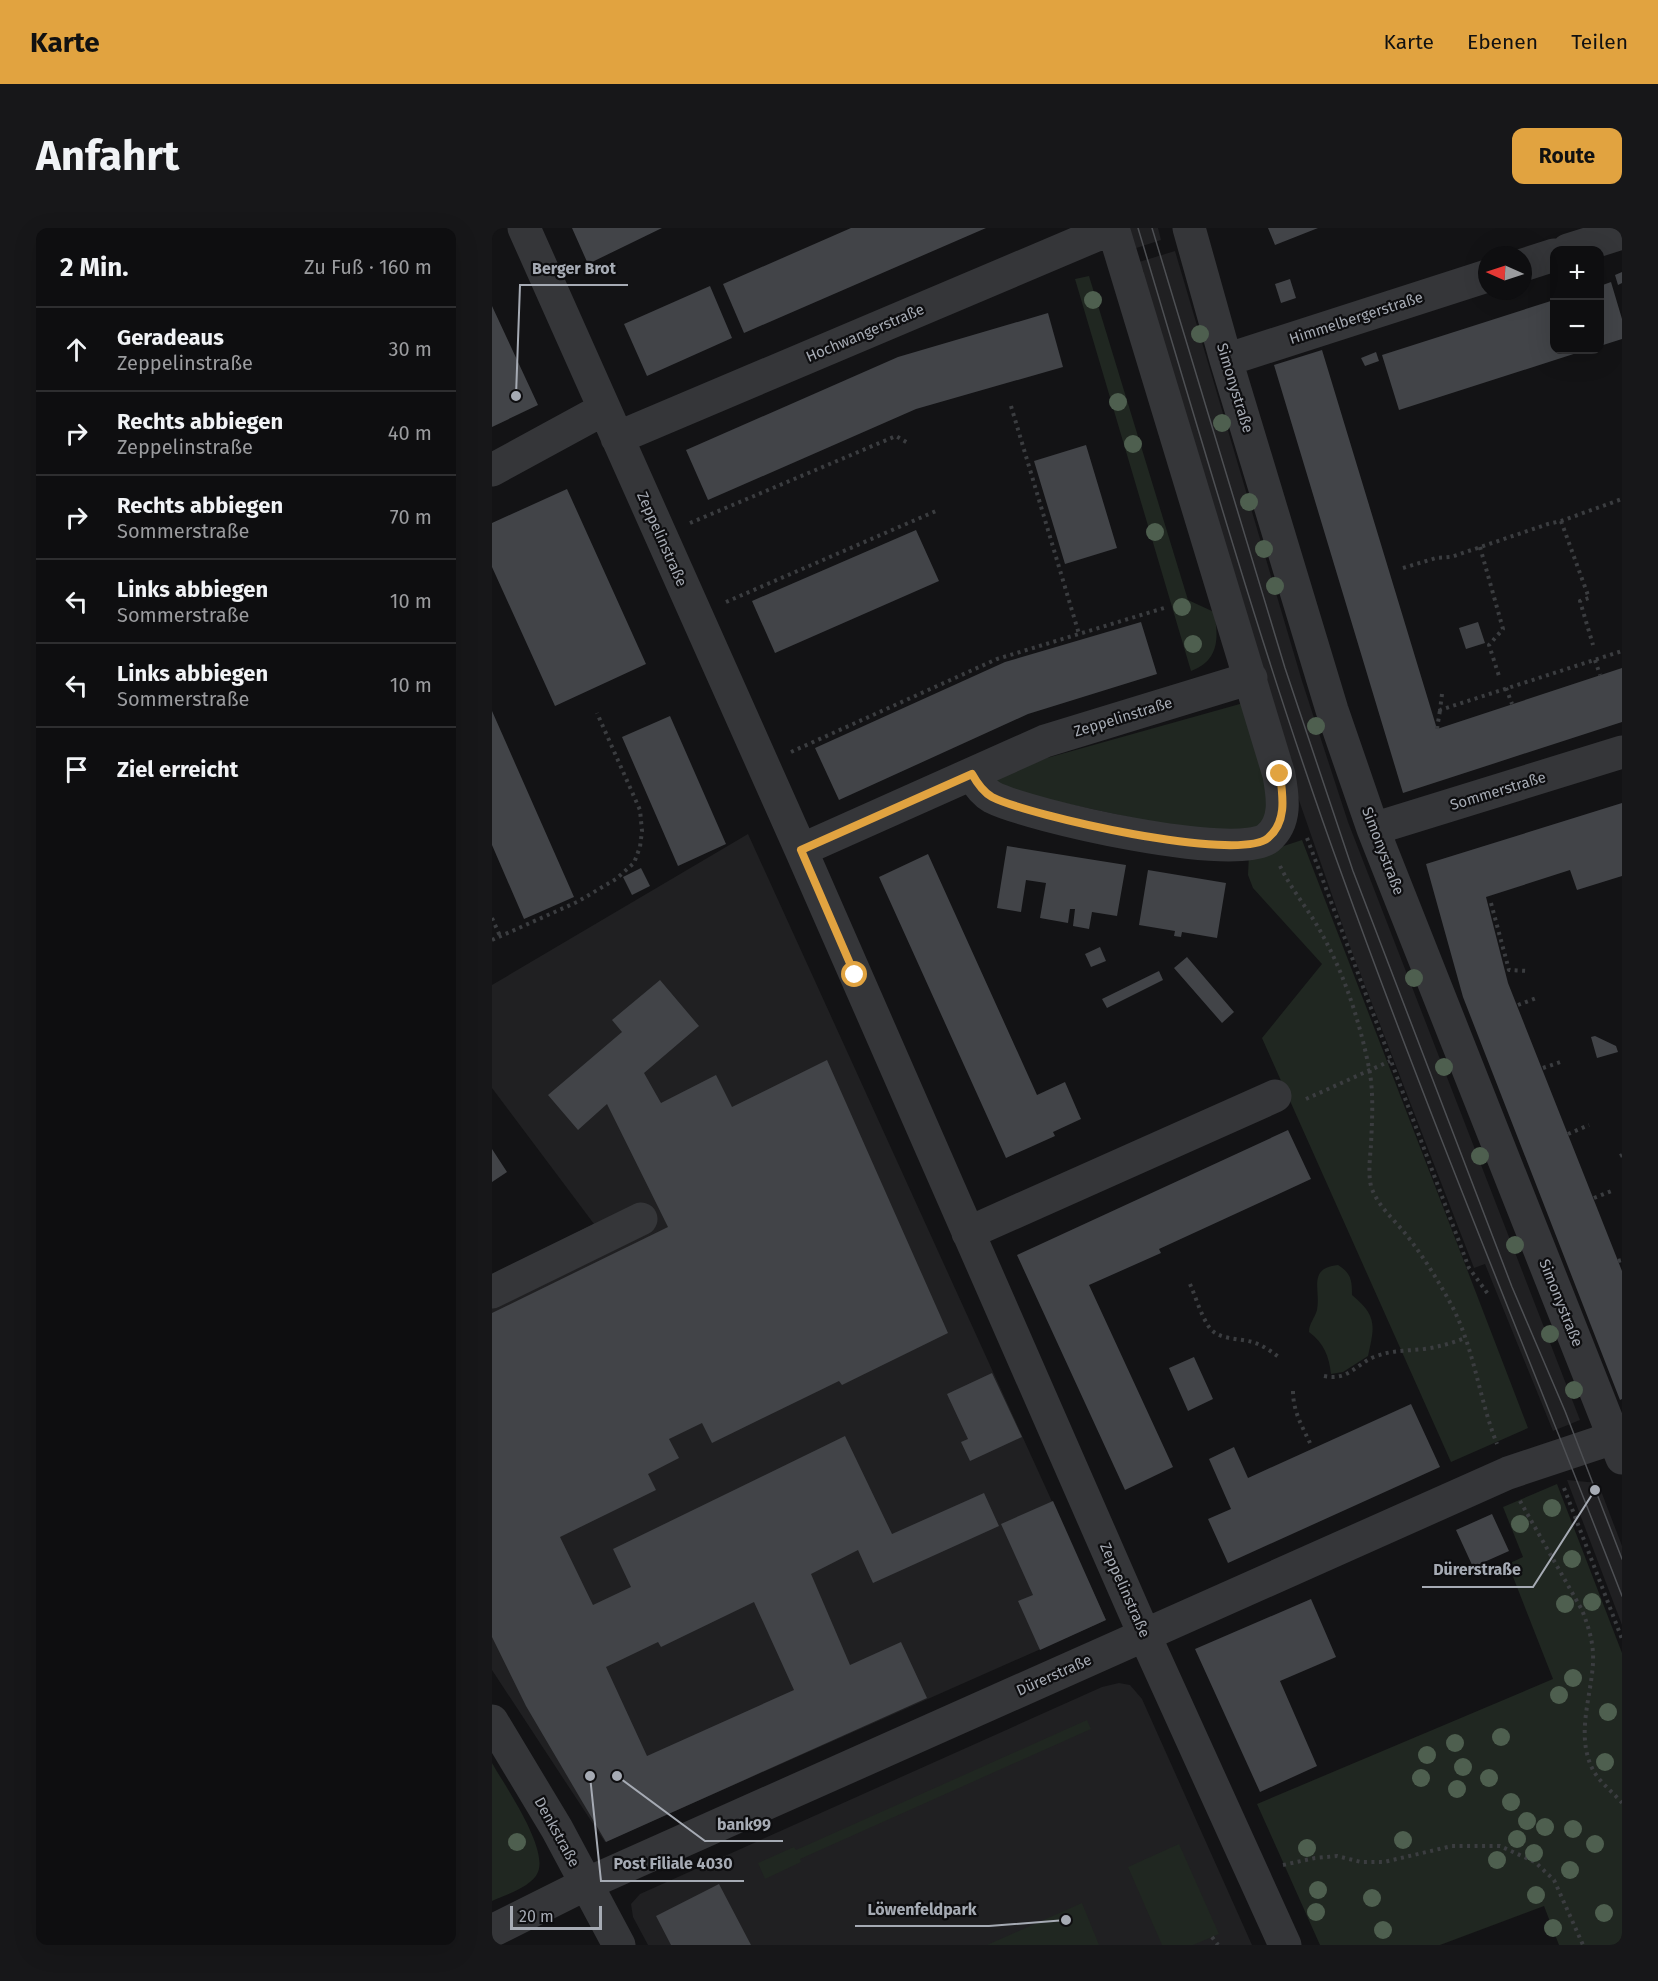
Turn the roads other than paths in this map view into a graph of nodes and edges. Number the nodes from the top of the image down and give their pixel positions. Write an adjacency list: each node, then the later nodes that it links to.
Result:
1 (524, 228): 10 (street, Zeppelinstraße)
2 (1189, 228): 9 (street, Simonystraße)
3 (1622, 233): 5 (street)
4 (1116, 238): 10 (street, Hochwangerstraße); 12 (street)
5 (1581, 246)
6 (1550, 256): 7 (street)
7 (1532, 262)
8 (1478, 279): 9 (street, Himmelbergerstraße)
9 (1226, 360): 15 (street, Simonystraße)
10 (610, 423): 11 (street); 16 (street, Zeppelinstraße)
11 (492, 470)
12 (1251, 678): 14 (street, Zeppelinstraße); 14 (street)
13 (1622, 752): 15 (street, Sommerstraße)
14 (972, 774): 16 (street, Zeppelinstraße)
15 (1373, 829): 21 (street, Simonystraße)
16 (801, 850): 19 (street, Zeppelinstraße)
17 (1285, 1100): 19 (street)
18 (641, 1219): 20 (street)
19 (968, 1233): 22 (street, Zeppelinstraße)
20 (492, 1292)
21 (1619, 1444): 22 (street, Dürerstraße)
22 (1144, 1634): 24 (street, Dürerstraße); 27 (street, Zeppelinstraße)
23 (492, 1721): 24 (street, Denkstraße)
24 (586, 1884): 25 (street, Dürerstraße); 26 (street, Denkstraße)
25 (492, 1931)
26 (619, 1945)
27 (1285, 1945)

